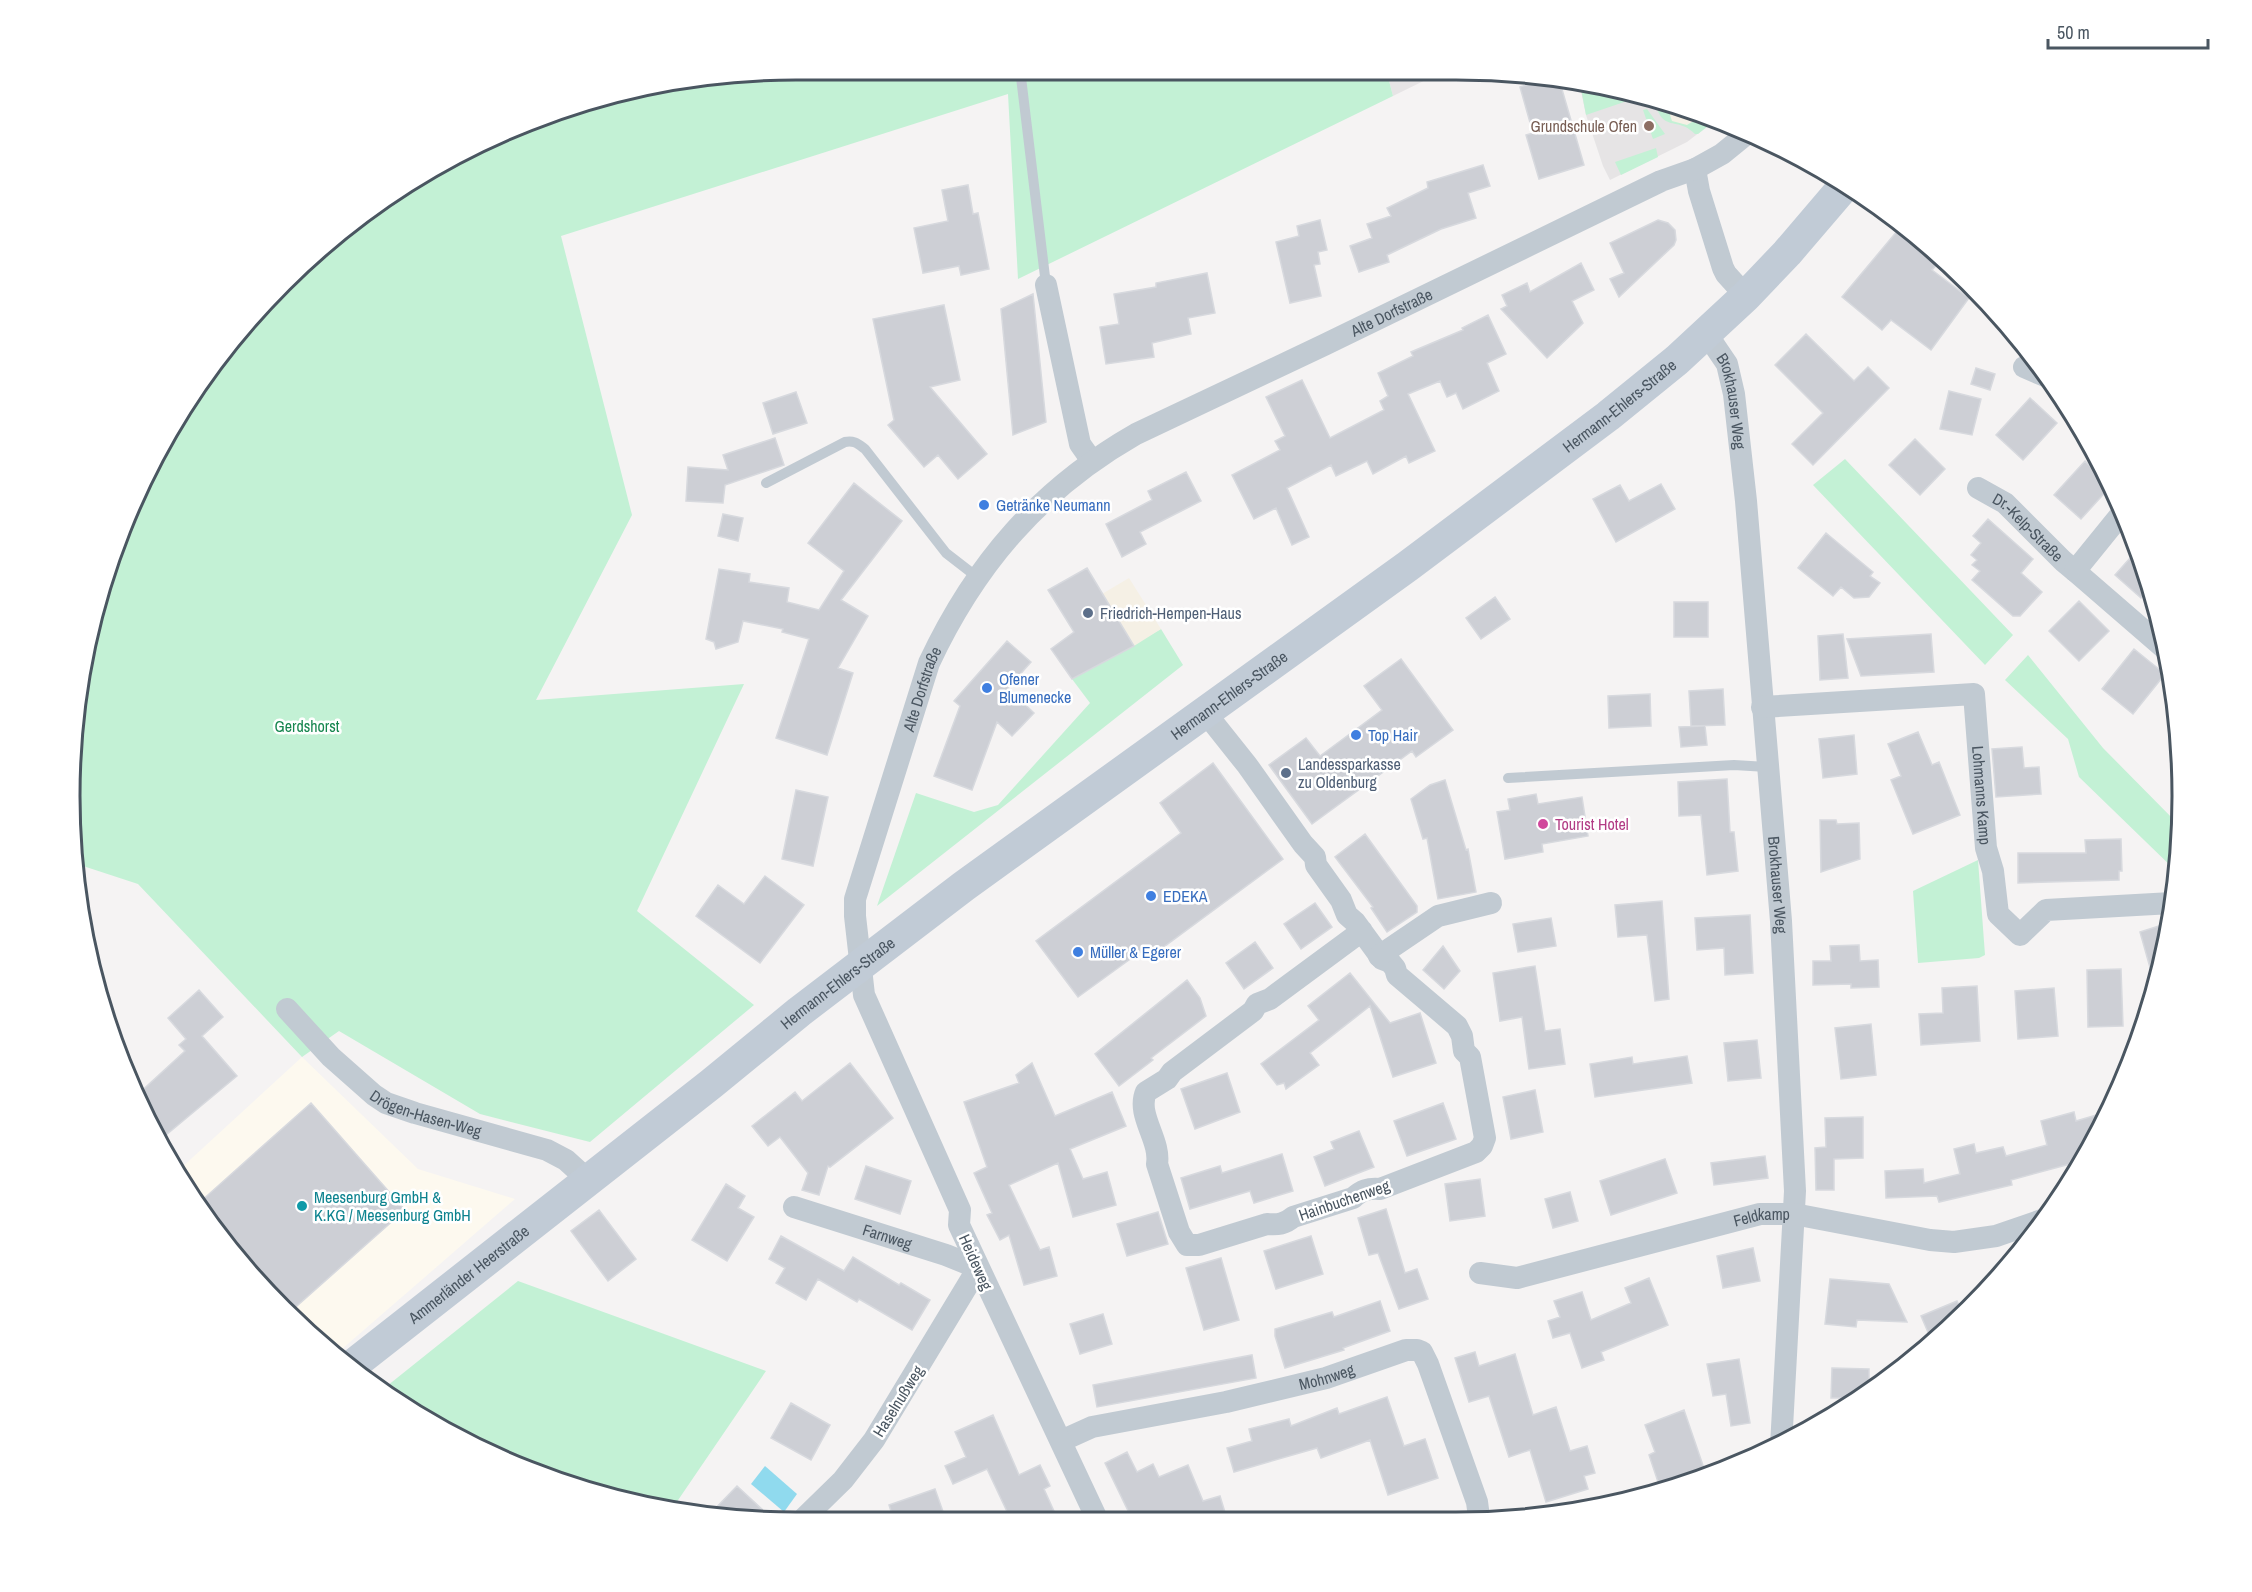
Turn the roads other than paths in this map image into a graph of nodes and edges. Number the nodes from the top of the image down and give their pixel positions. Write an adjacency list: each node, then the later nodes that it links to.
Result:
1 (1021, 80): 5 (lane)
2 (1741, 139): 3 (street, Alte Dorfstraße)
3 (1695, 170): 6 (street); 10 (street, Alte Dorfstraße)
4 (1840, 191): 6 (street, Hermann-Ehlers-Straße)
5 (1046, 285): 10 (street)
6 (1746, 296): 7 (street, Hermann-Ehlers-Straße)
7 (1706, 333): 17 (street, Brokhauser Weg); 18 (street, Hermann-Ehlers-Straße)
8 (2024, 367): 9 (street)
9 (2032, 370)
10 (1092, 461): 15 (street, Alte Dorfstraße)
11 (766, 483): 15 (lane)
12 (1978, 488): 14 (street, Dr.-Kelp-Straße)
13 (2117, 519): 14 (street, Dr.-Kelp-Straße)
14 (2075, 571): 16 (street, Dr.-Kelp-Straße)
15 (977, 577): 25 (street, Alte Dorfstraße)
16 (2155, 640)
17 (1762, 707): 19 (street, Brokhauser Weg); 22 (street, Lohmanns Kamp)
18 (1204, 711): 23 (street, Hainbuchenweg); 25 (street, Hermann-Ehlers-Straße)
19 (1767, 767): 20 (lane); 29 (street, Brokhauser Weg)
20 (1508, 778)
21 (1491, 903): 24 (street)
22 (2164, 903)
23 (1362, 931): 24 (street, Hainbuchenweg); 24 (street, Hainbuchenweg)
24 (1379, 956)
25 (860, 965): 27 (street, Hermann-Ehlers-Straße); 31 (street, Heideweg)
26 (287, 1009): 27 (street, Drögen-Hasen-Weg)
27 (588, 1180): 33 (street, Ammerländer Heerstraße)
28 (794, 1207): 31 (street, Farnweg)
29 (1794, 1214): 30 (street, Feldkamp); 32 (street, Feldkamp); 34 (street, Brokhauser Weg)
30 (2030, 1224)
31 (978, 1268): 35 (street, Heideweg); 36 (street, Haselnußweg)
32 (1480, 1273)
33 (357, 1362)
34 (1782, 1434)
35 (1061, 1441): 37 (street, Heideweg); 38 (street, Mohnweg)
36 (810, 1512)
37 (1094, 1512)
38 (1478, 1512)

